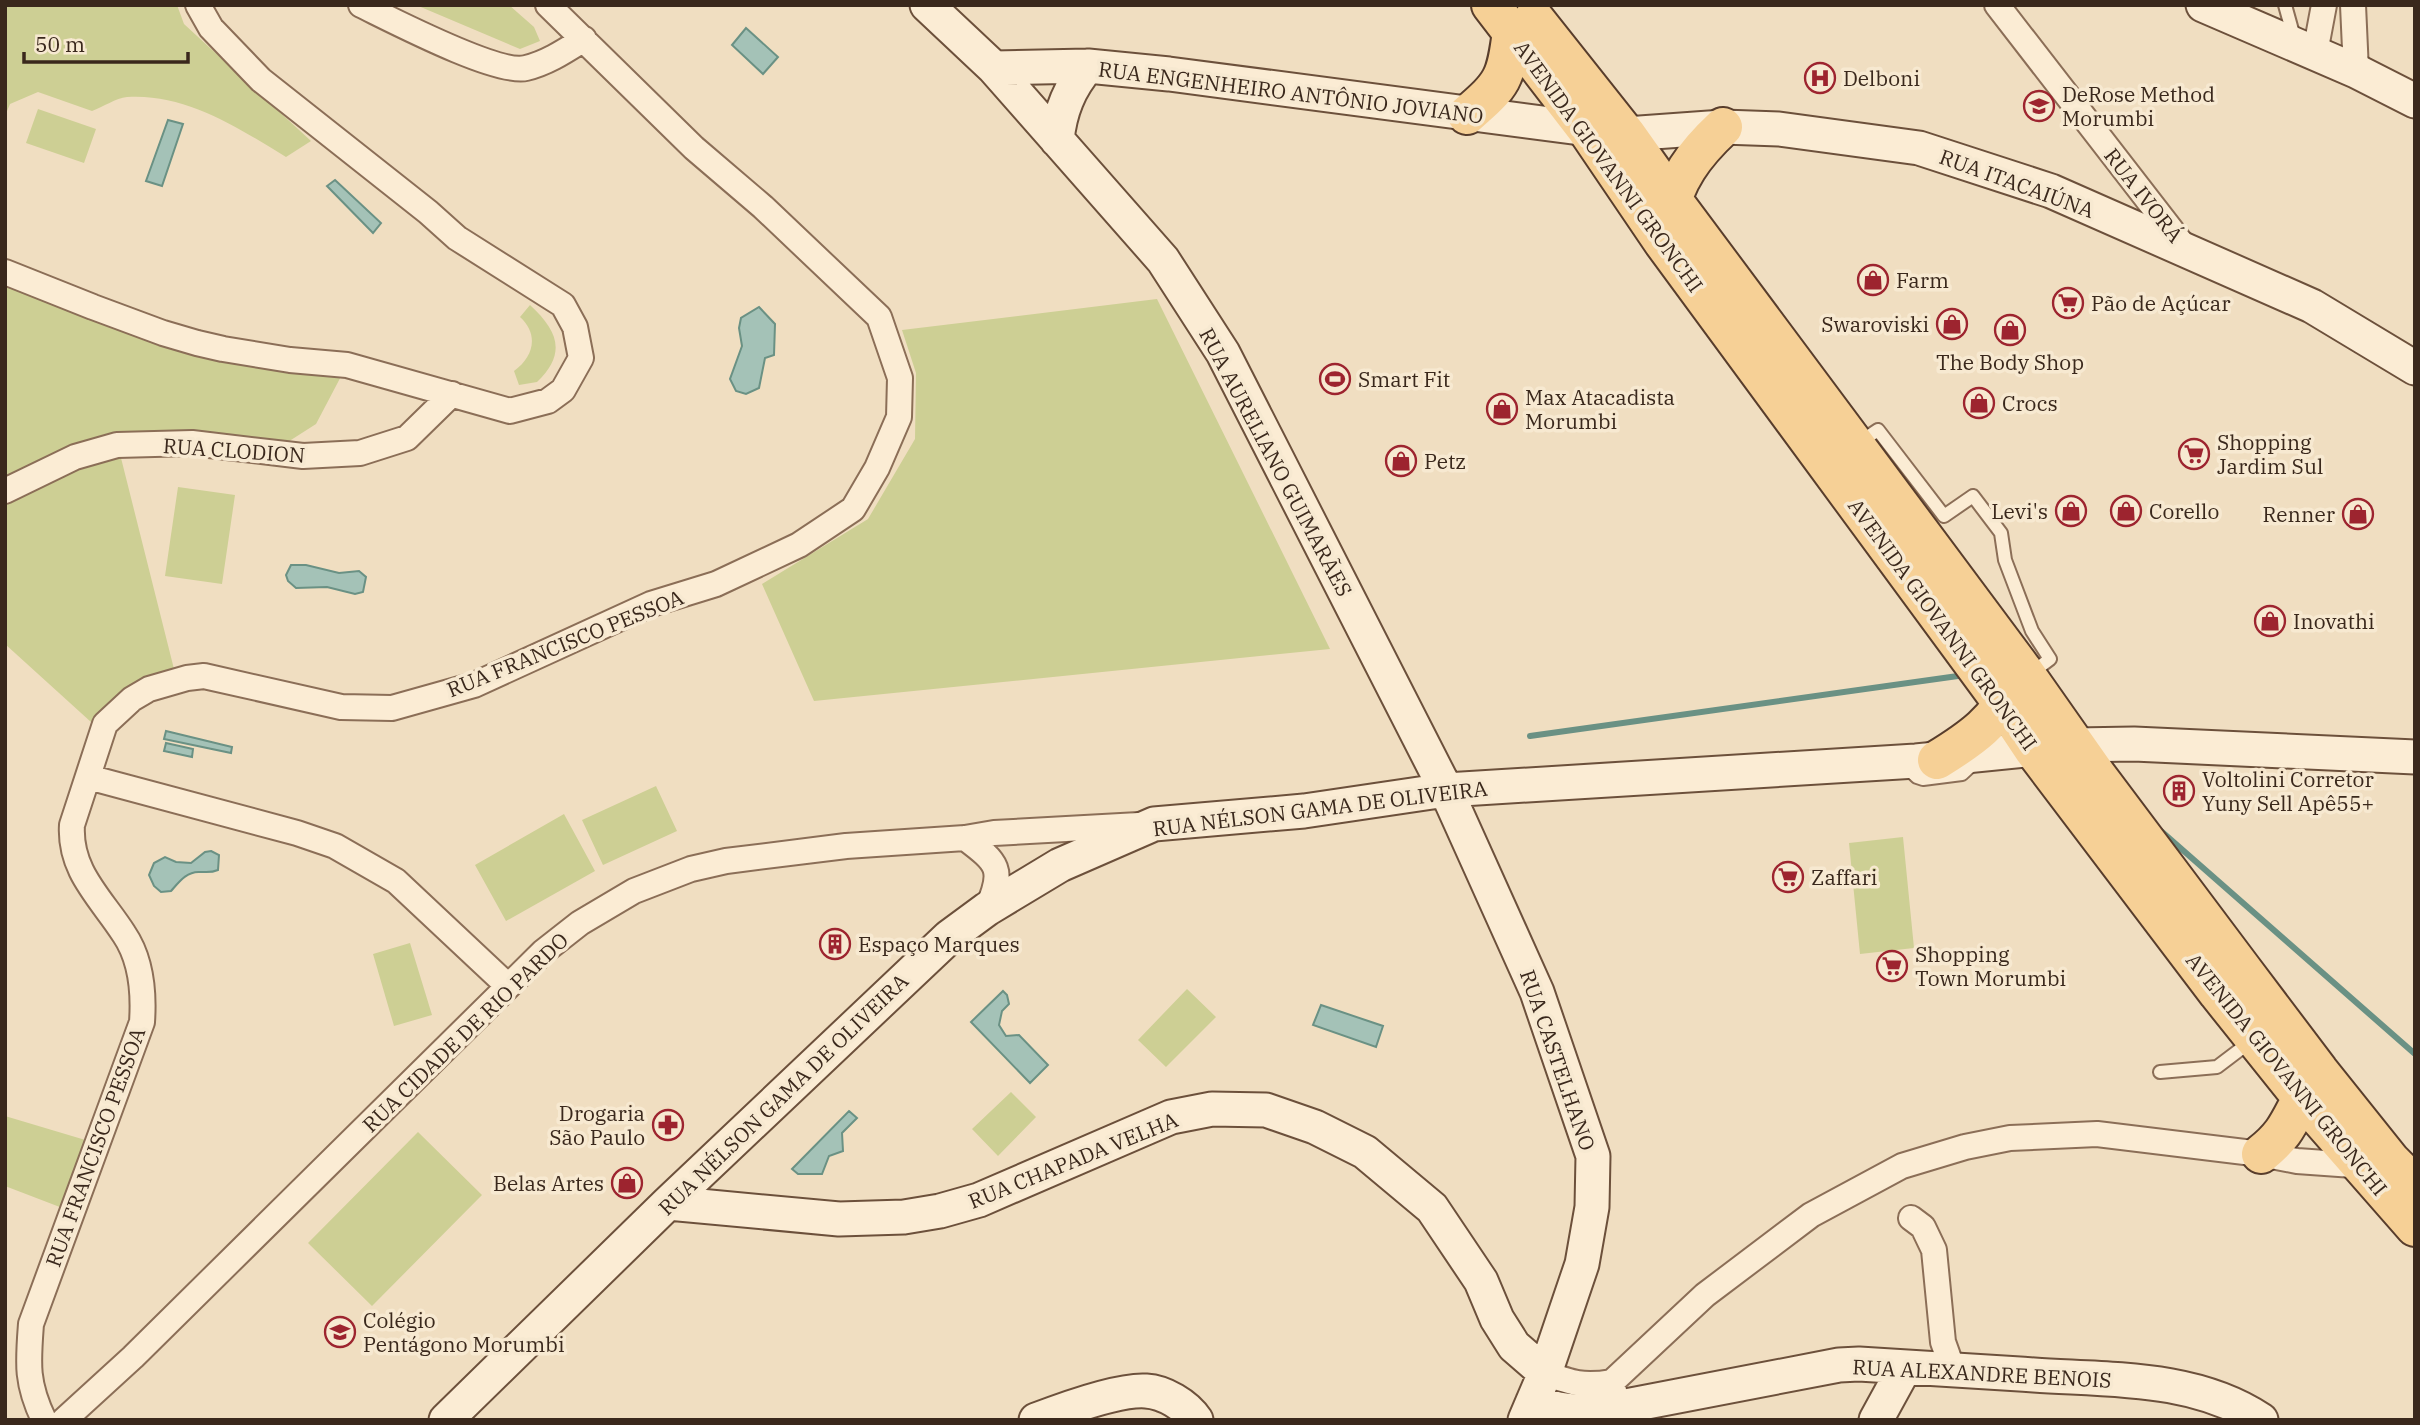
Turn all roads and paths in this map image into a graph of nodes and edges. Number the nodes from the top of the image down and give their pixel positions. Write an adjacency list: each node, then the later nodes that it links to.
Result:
1 (198, 5): 27 (street)
2 (360, 5): 11 (street)
3 (548, 5): 11 (street, RUA FRANCISCO PESSOA)
4 (927, 5): 14 (street, RUA AURELIANO GUIMARÃES)
5 (1997, 5): 24 (street, RUA IVORÁ)
6 (2203, 5): 12 (street)
7 (2285, 5): 12 (lane)
8 (2324, 5): 12 (street)
9 (2353, 5): 15 (street)
10 (1509, 14): 17 (main road); 19 (main road, AVENIDA GIOVANNI GRONCHI); 20 (main road, AVENIDA GIOVANNI GRONCHI)
11 (584, 40): 35 (street, RUA FRANCISCO PESSOA)
12 (2305, 49): 15 (street)
13 (1088, 66): 14 (street, RUA ENGENHEIRO ANTÔNIO JOVIANO); 17 (street, RUA ENGENHEIRO ANTÔNIO JOVIANO); 21 (street)
14 (994, 68): 21 (street, RUA AURELIANO GUIMARÃES)
15 (2356, 71): 16 (street)
16 (2415, 101)
17 (1467, 115): 19 (street, RUA ENGENHEIRO ANTÔNIO JOVIANO)
18 (1723, 127): 20 (street, RUA ITACAIÚNA); 22 (main road); 24 (street, RUA ITACAIÚNA)
19 (1587, 130): 20 (street, RUA ENGENHEIRO ANTÔNIO JOVIANO); 23 (main road, AVENIDA GIOVANNI GRONCHI)
20 (1626, 134): 22 (main road, AVENIDA GIOVANNI GRONCHI)
21 (1057, 140): 36 (street, RUA AURELIANO GUIMARÃES)
22 (1672, 199): 23 (main road); 28 (main road, AVENIDA GIOVANNI GRONCHI)
23 (1663, 242): 30 (main road, AVENIDA GIOVANNI GRONCHI)
24 (2189, 253): 26 (street, RUA ITACAIÚNA)
25 (5, 272): 27 (street)
26 (2415, 368)
27 (452, 394): 29 (street, RUA CLODION)
28 (1855, 446): 30 (main road, AVENIDA GIOVANNI GRONCHI); 30 (lane)
29 (5, 491)
30 (2017, 683): 31 (main road, AVENIDA GIOVANNI GRONCHI); 32 (main road, AVENIDA GIOVANNI GRONCHI); 34 (main road)
31 (2076, 745): 32 (street, RUA NÉLSON GAMA DE OLIVEIRA); 33 (street, RUA NÉLSON GAMA DE OLIVEIRA); 45 (main road, AVENIDA GIOVANNI GRONCHI)
32 (2033, 749): 34 (street, RUA NÉLSON GAMA DE OLIVEIRA); 43 (main road, AVENIDA GIOVANNI GRONCHI)
33 (2415, 757)
34 (1919, 761): 36 (street, RUA NÉLSON GAMA DE OLIVEIRA)
35 (88, 778): 40 (street); 53 (street, RUA FRANCISCO PESSOA)
36 (1446, 790): 37 (street, RUA NÉLSON GAMA DE OLIVEIRA); 52 (street, RUA CASTELHANO)
37 (1154, 824): 38 (street, RUA CIDADE DE RIO PARDO); 39 (street, RUA NÉLSON GAMA DE OLIVEIRA)
38 (965, 838): 39 (street); 40 (street, RUA CIDADE DE RIO PARDO)
39 (987, 909): 46 (street, RUA NÉLSON GAMA DE OLIVEIRA)
40 (508, 986): 54 (street, RUA CIDADE DE RIO PARDO)
41 (2246, 1045): 42 (lane)
42 (2160, 1072)
43 (2302, 1098): 44 (main road); 45 (main road, AVENIDA GIOVANNI GRONCHI)
44 (2261, 1154): 45 (street); 51 (street)
45 (2389, 1171): 48 (main road, AVENIDA GIOVANNI GRONCHI)
46 (668, 1203): 52 (street, RUA CHAPADA VELHA); 55 (street, RUA NÉLSON GAMA DE OLIVEIRA)
47 (1910, 1218): 50 (street)
48 (2415, 1227)
49 (1905, 1367): 50 (street, RUA ALEXANDRE BENOIS); 51 (street, RUA ALEXANDRE BENOIS); 58 (street)
50 (1953, 1370): 59 (street, RUA ALEXANDRE BENOIS)
51 (1615, 1395): 52 (street, RUA ALEXANDRE BENOIS)
52 (1534, 1398)
53 (44, 1420)
54 (64, 1420)
55 (446, 1420)
56 (1036, 1420): 57 (street)
57 (1196, 1420)
58 (1876, 1420)
59 (2261, 1420)

